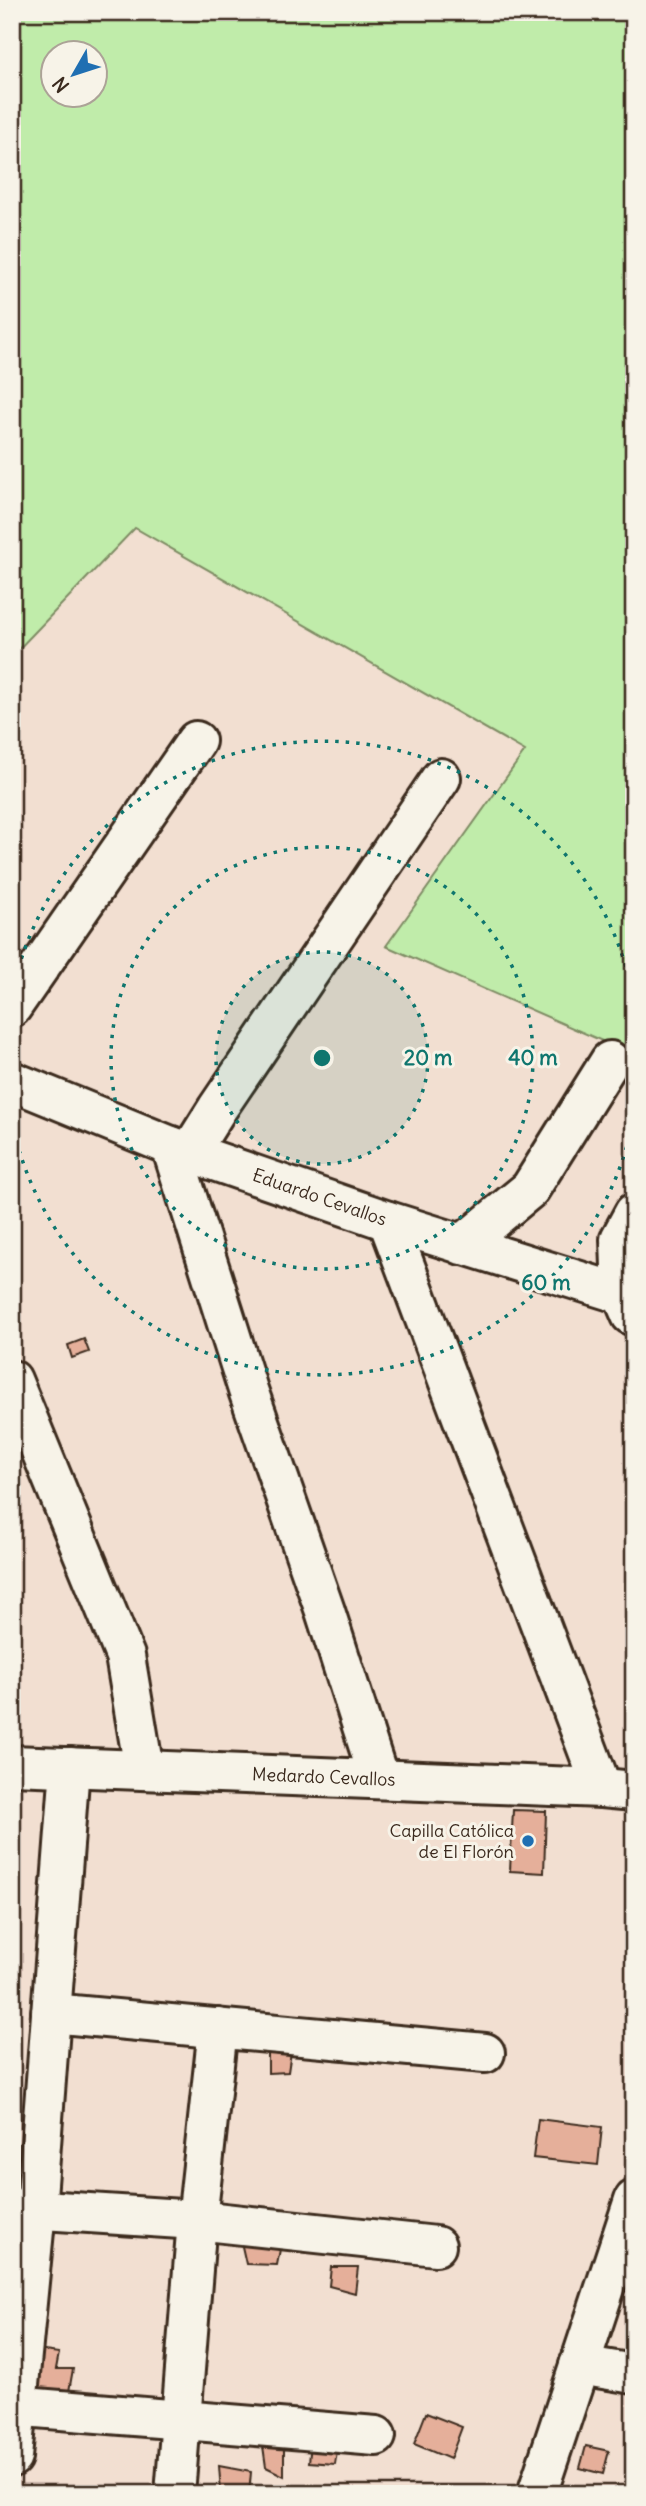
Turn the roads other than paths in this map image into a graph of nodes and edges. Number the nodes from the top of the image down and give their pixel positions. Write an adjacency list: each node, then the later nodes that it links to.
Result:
1 (196, 741): 3 (street)
2 (440, 778): 6 (street)
3 (12, 1007)
4 (610, 1061): 9 (street)
5 (12, 1081): 6 (street, Eduardo Cevallos)
6 (180, 1149): 8 (street, Eduardo Cevallos); 15 (street)
7 (634, 1213): 10 (street)
8 (388, 1221): 9 (street, Eduardo Cevallos); 16 (street)
9 (462, 1245): 10 (street, Eduardo Cevallos)
10 (630, 1305)
11 (12, 1380): 14 (street)
12 (12, 1765): 13 (street, Medardo Cevallos)
13 (70, 1768): 14 (street, Medardo Cevallos); 17 (street)
14 (144, 1770): 15 (street, Medardo Cevallos)
15 (379, 1779): 16 (street, Medardo Cevallos)
16 (618, 1790)
17 (51, 2013): 18 (street); 21 (street)
18 (218, 2028): 19 (street); 22 (street)
19 (485, 2053)
20 (634, 2200): 24 (street)
21 (24, 2209): 22 (street); 26 (street)
22 (197, 2220): 23 (street); 27 (street)
23 (436, 2246)
24 (579, 2365): 25 (street); 31 (street)
25 (634, 2374)
26 (14, 2407): 27 (street); 29 (street)
27 (180, 2422): 28 (street); 30 (street)
28 (376, 2436)
29 (12, 2457)
30 (175, 2494)
31 (537, 2494)

